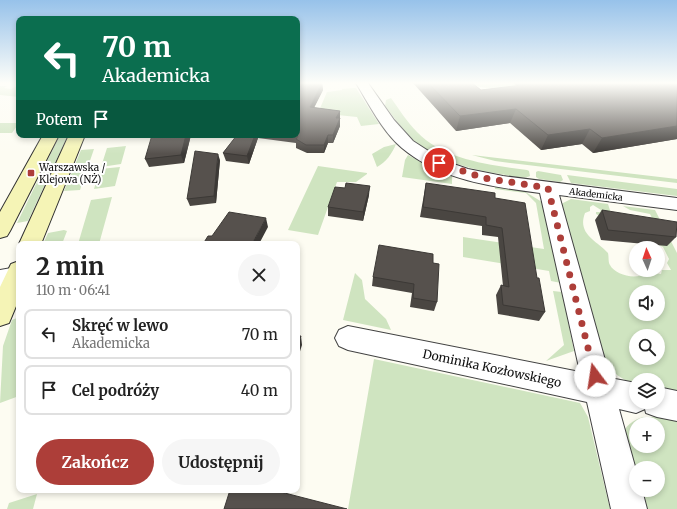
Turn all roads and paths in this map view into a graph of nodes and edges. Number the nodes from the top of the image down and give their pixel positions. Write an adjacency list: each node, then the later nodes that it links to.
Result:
1 (379, 107): 4 (street, Akademicka)
2 (49, 138): 6 (main road)
3 (77, 138): 7 (main road)
4 (548, 188): 5 (street, Akademicka); 11 (street)
5 (677, 204)
6 (0, 231)
7 (31, 241)
8 (12, 275): 9 (main road)
9 (0, 315)
10 (348, 338): 11 (street, Dominika Kozłowskiego)
11 (598, 390): 12 (street, Dominika Kozłowskiego); 15 (street)
12 (629, 397)
13 (665, 404): 14 (street)
14 (677, 406)
15 (629, 509)

